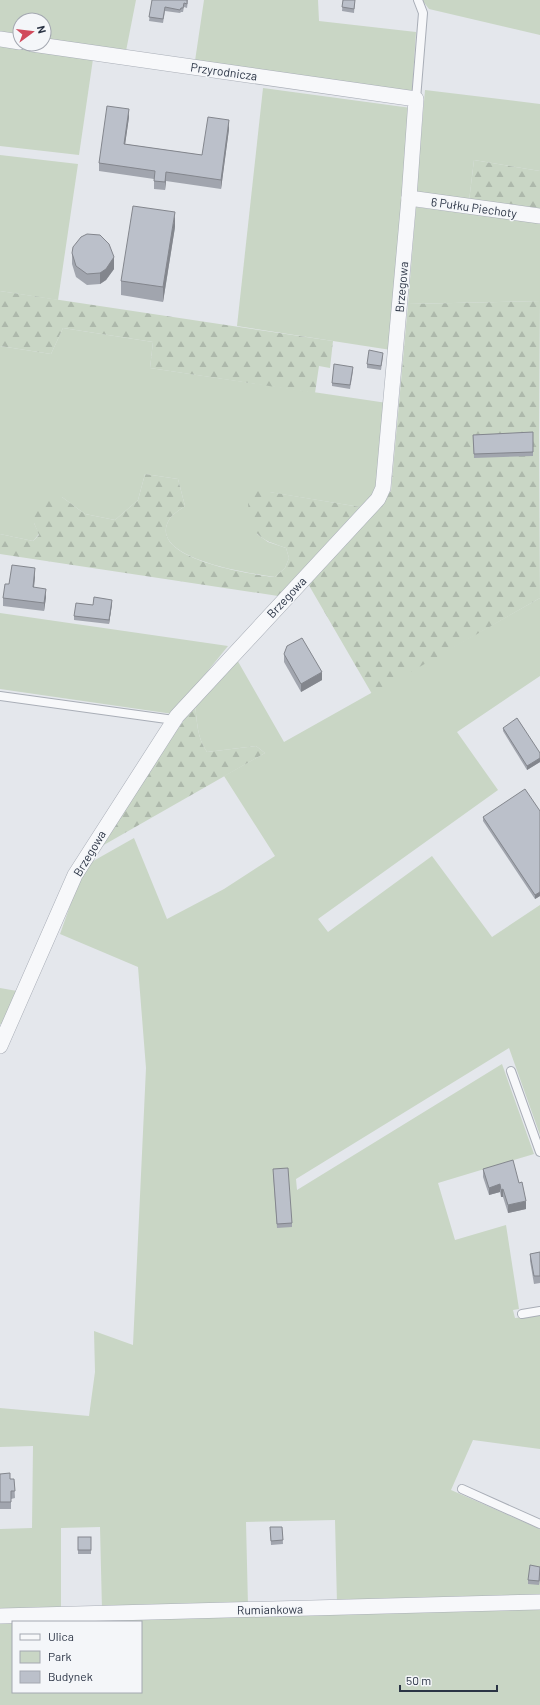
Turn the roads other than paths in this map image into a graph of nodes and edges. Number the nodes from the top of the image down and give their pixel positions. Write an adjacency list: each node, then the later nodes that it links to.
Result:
1 (418, 0): 5 (lane)
2 (0, 40): 3 (street)
3 (12, 41)
4 (52, 47): 5 (street, Przyrodnicza)
5 (416, 99): 6 (street, Brzegowa)
6 (409, 198): 7 (street, 6 Pułku Piechoty); 9 (street, Brzegowa)
7 (540, 216)
8 (0, 696): 9 (lane)
9 (174, 720): 10 (street, Brzegowa)
10 (0, 1046)
11 (511, 1071): 12 (lane)
12 (540, 1152)
13 (540, 1311): 14 (lane)
14 (522, 1314)
15 (462, 1489): 16 (lane)
16 (540, 1524)
17 (540, 1602): 18 (street, Rumiankowa)
18 (0, 1616)

